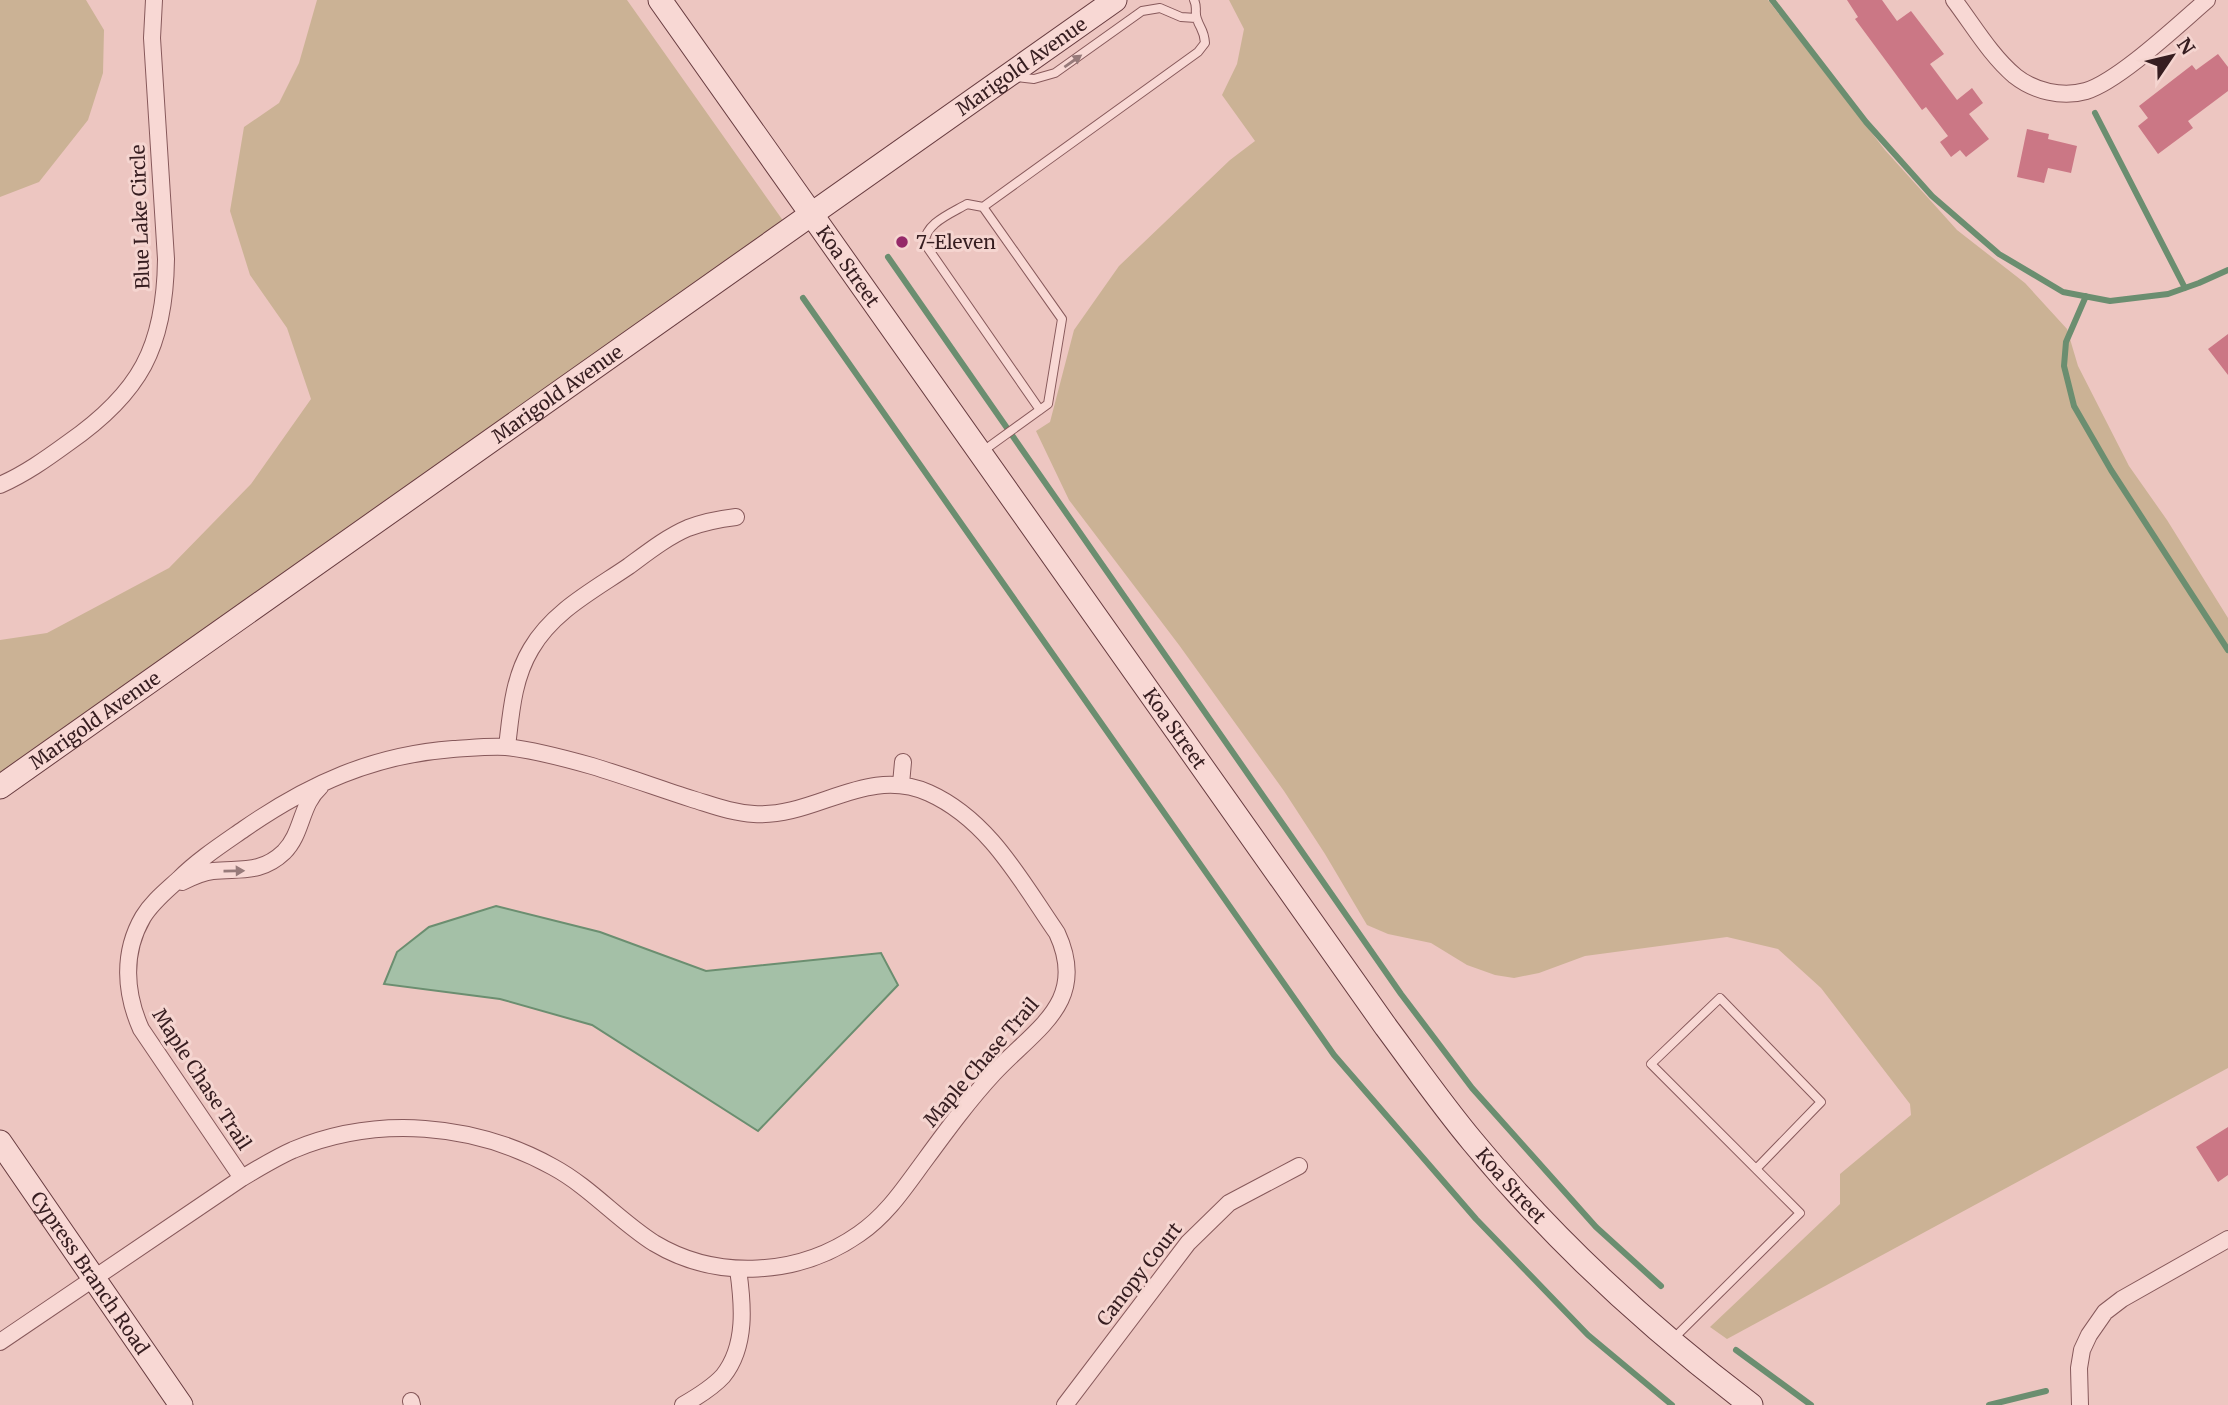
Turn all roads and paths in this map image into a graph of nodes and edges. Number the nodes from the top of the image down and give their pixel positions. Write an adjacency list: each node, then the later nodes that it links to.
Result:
1 (154, 0): 13 (street, Blue Lake Circle)
2 (660, 0): 10 (main road, Koa Street)
3 (1115, 0): 8 (main road, Marigold Avenue)
4 (1194, 0): 7 (lane)
5 (1954, 0): 6 (street)
6 (2207, 0)
7 (1196, 18): 8 (lane, one-way to 7); 9 (lane)
8 (1009, 76): 10 (main road, Marigold Avenue)
9 (983, 207): 11 (lane); 11 (lane)
10 (812, 215): 12 (main road, Koa Street); 19 (main road, Marigold Avenue)
11 (1040, 410): 12 (lane)
12 (980, 452): 28 (main road, Koa Street)
13 (0, 485)
14 (736, 517): 15 (street)
15 (507, 747): 17 (street, Maple Chase Trail); 18 (street, Maple Chase Trail)
16 (903, 762): 18 (street)
17 (333, 777): 20 (street, Maple Chase Trail); 20 (street, one-way to 17)
18 (901, 784): 26 (street, Maple Chase Trail)
19 (0, 788)
20 (169, 888): 24 (street, Maple Chase Trail)
21 (0, 1142): 27 (main road, Cypress Branch Road)
22 (1299, 1166): 32 (street, Canopy Court)
23 (1756, 1168): 23 (lane); 28 (lane)
24 (242, 1178): 26 (street, Maple Chase Trail); 27 (street, Maple Chase Trail)
25 (2228, 1239): 34 (street)
26 (738, 1269): 31 (street)
27 (93, 1279): 29 (street, Maple Chase Trail); 30 (main road, Cypress Branch Road)
28 (1672, 1340): 33 (main road, Koa Street)
29 (0, 1342)
30 (181, 1405)
31 (683, 1405)
32 (1065, 1405)
33 (1751, 1405)
34 (2080, 1405)

